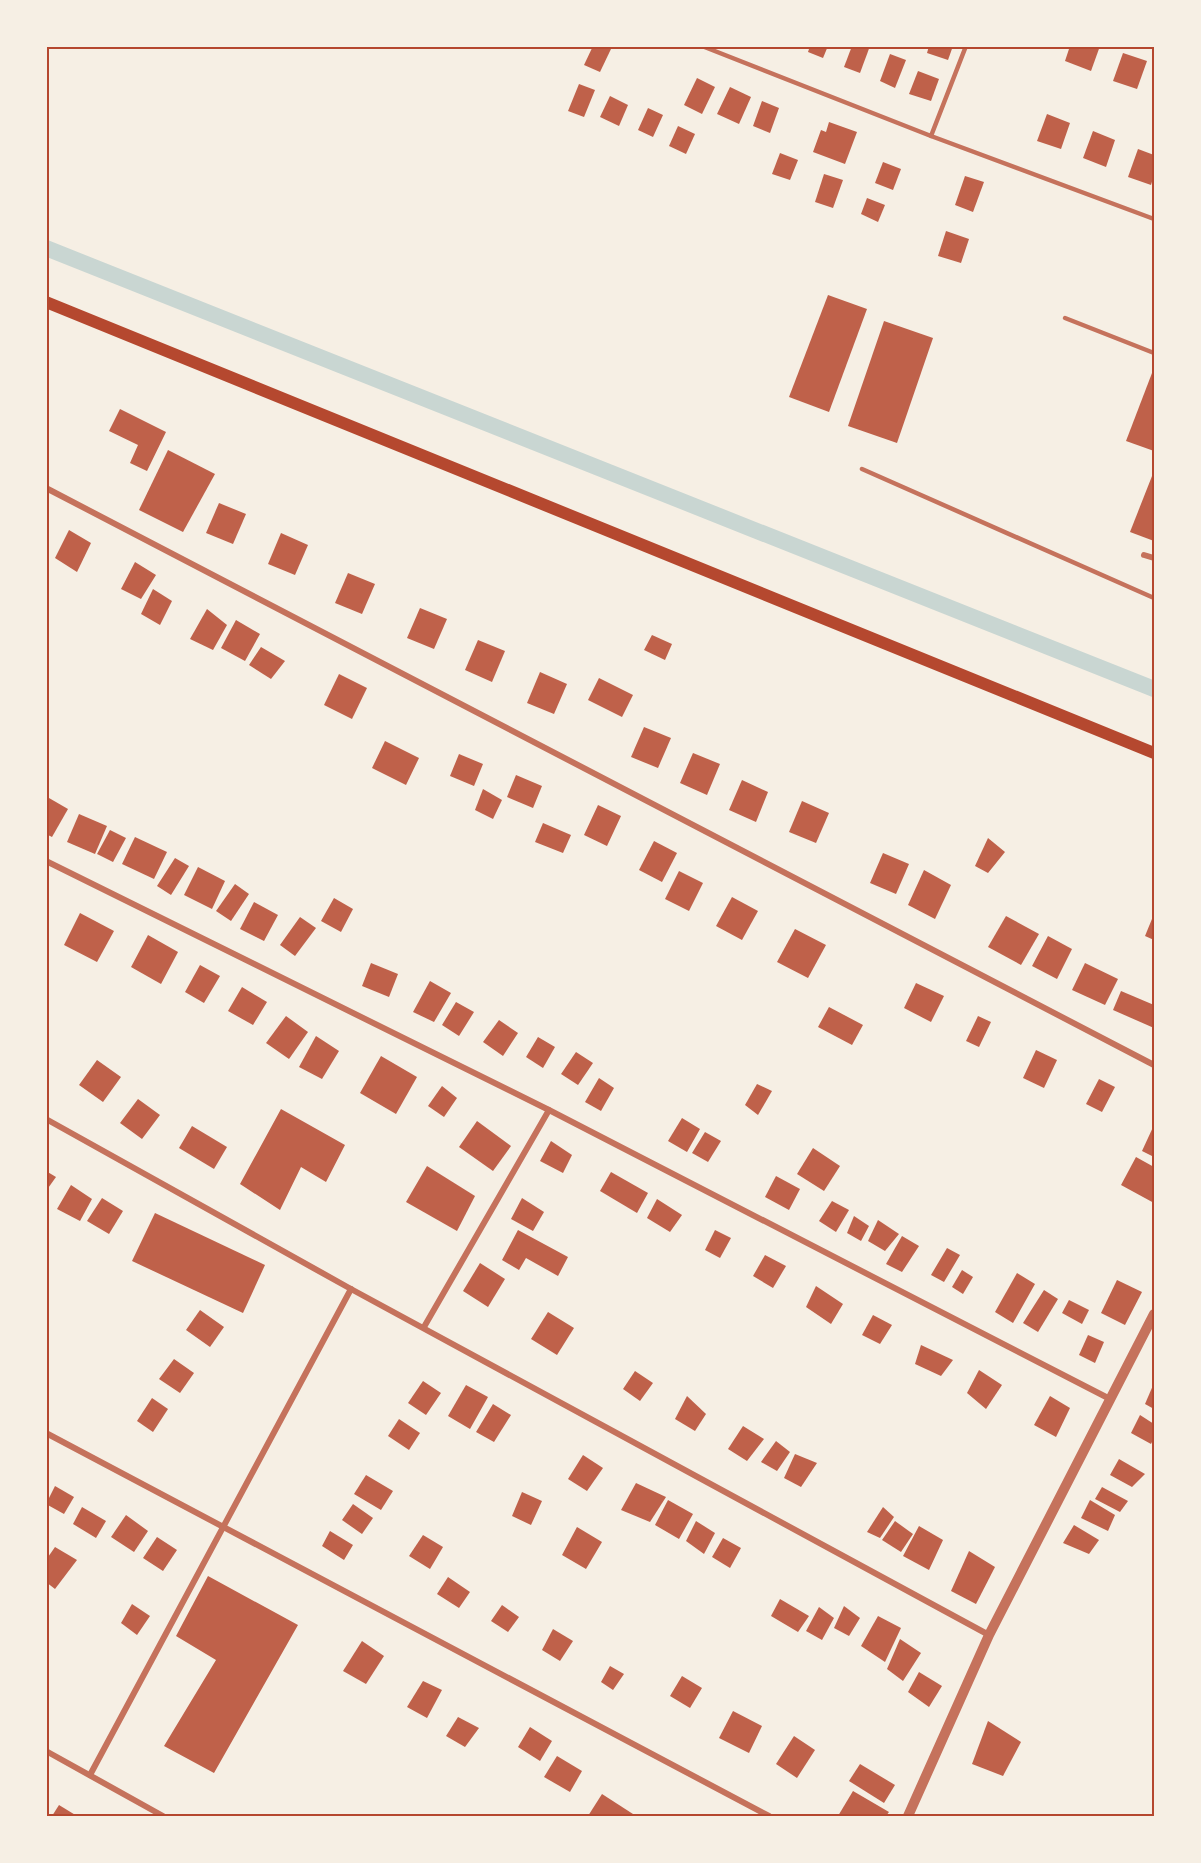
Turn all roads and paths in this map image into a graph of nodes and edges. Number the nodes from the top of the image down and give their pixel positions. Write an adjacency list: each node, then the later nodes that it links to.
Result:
1 (702, 46): 3 (lane)
2 (966, 46): 3 (lane)
3 (931, 136): 4 (lane)
4 (1155, 219)
5 (46, 302): 13 (main road)
6 (1065, 318): 7 (lane)
7 (1155, 353)
8 (862, 469): 12 (lane)
9 (46, 488): 15 (street)
10 (1144, 555): 11 (street)
11 (1155, 558)
12 (1155, 598)
13 (1155, 753)
14 (46, 861): 16 (street)
15 (1155, 1065)
16 (549, 1110): 20 (street); 21 (street)
17 (46, 1119): 18 (street)
18 (351, 1289): 20 (street); 23 (street)
19 (1155, 1314): 21 (street)
20 (424, 1327): 24 (street)
21 (1110, 1399): 24 (street)
22 (46, 1433): 23 (street)
23 (221, 1527): 26 (street); 28 (street)
24 (990, 1635): 29 (street)
25 (46, 1751): 26 (street)
26 (90, 1775): 27 (street)
27 (163, 1816)
28 (769, 1816)
29 (908, 1816)

